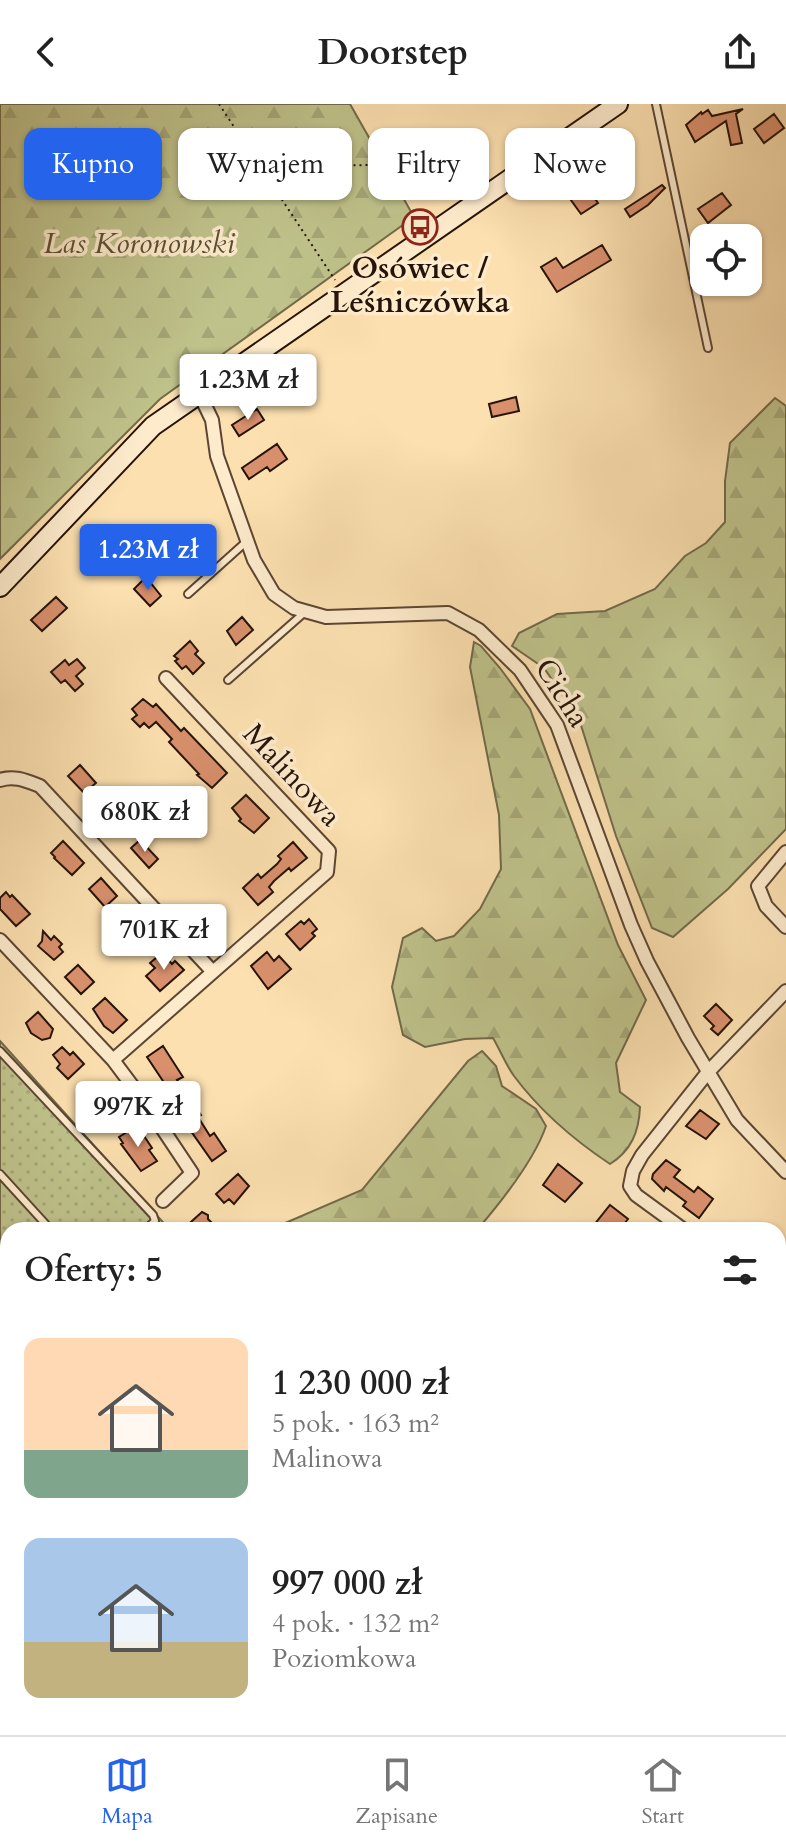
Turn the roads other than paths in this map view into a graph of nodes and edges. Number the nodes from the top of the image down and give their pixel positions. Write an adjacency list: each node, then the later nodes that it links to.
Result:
1 (618, 104): 4 (main road)
2 (656, 104): 3 (lane)
3 (708, 348)
4 (199, 393): 5 (street, Cicha); 6 (main road)
5 (247, 541): 7 (lane); 8 (street, Cicha)
6 (0, 587)
7 (188, 594)
8 (305, 612): 10 (lane); 19 (street, Cicha)
9 (166, 678): 15 (street, Malinowa)
10 (228, 680)
11 (0, 780): 15 (street)
12 (786, 852): 13 (street)
13 (786, 927)
14 (0, 940): 18 (street)
15 (213, 972): 18 (street, Malinowa)
16 (786, 991): 19 (street)
17 (0, 1051): 24 (lane)
18 (113, 1060): 22 (street)
19 (708, 1072): 20 (street, Cicha); 25 (street)
20 (786, 1172)
21 (0, 1174): 23 (lane)
22 (163, 1201)
23 (44, 1222)
24 (154, 1222)
25 (673, 1222)

